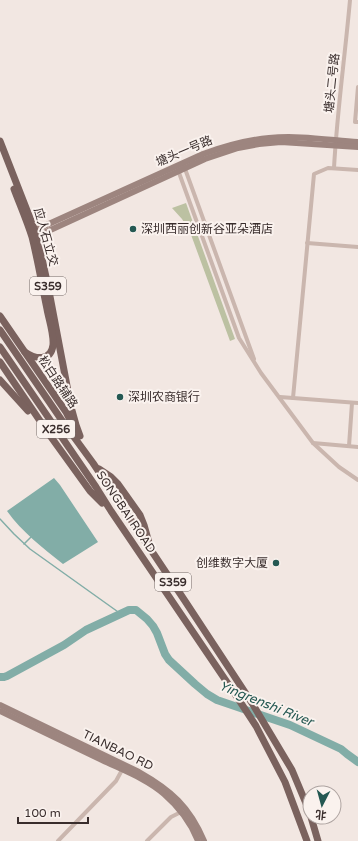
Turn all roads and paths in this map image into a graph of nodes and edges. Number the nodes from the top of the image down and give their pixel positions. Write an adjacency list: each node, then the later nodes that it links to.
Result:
1 (350, 0): 6 (street, 塘头二号路)
2 (358, 87): 3 (street)
3 (358, 122)
4 (0, 141): 13 (main road, 应人石立交 / S359)
5 (358, 142): 6 (street, 塘头一号路)
6 (335, 143): 7 (street, 塘头一号路); 9 (street, 塘头一号路); 10 (street, 塘头二号路)
7 (358, 147)
8 (0, 151): 13 (main road)
9 (184, 166): 11 (street, 塘头一号路); 21 (street)
10 (334, 168): 12 (street); 14 (street)
11 (177, 169): 13 (street, 塘头一号路); 21 (street)
12 (358, 170)
13 (34, 234): 19 (main road); 27 (main road, 应人石立交 / S359)
14 (307, 243): 15 (street); 24 (street)
15 (358, 247)
16 (0, 316): 19 (main road, 松白路辅路 / S359)
17 (0, 330): 32 (main road, SONGBAI ROAD / X256)
18 (0, 347): 34 (main road, SONGBAI ROAD / X256)
19 (25, 352): 27 (main road, 松白路辅路 / S359)
20 (0, 362): 28 (main road, S359)
21 (256, 365): 23 (street)
22 (0, 380): 28 (main road, S359)
23 (280, 397): 24 (street); 29 (street)
24 (294, 398): 25 (street)
25 (352, 403): 26 (street); 30 (street)
26 (358, 403)
27 (80, 436): 32 (main road, 松白路辅路 / S359)
28 (51, 437): 34 (main road, S359)
29 (313, 443): 30 (street); 33 (street)
30 (349, 446): 31 (street)
31 (358, 447)
32 (94, 464): 38 (main road, SONGBAI ROAD / S359)
33 (358, 480)
34 (111, 511): 45 (main road, SONGBAI ROAD / S359)
35 (0, 705): 44 (street, TIANBAO RD)
36 (0, 711): 37 (street, TIANBAO RD)
37 (122, 770): 39 (street, TIANBAO RD); 41 (street)
38 (302, 794)
39 (181, 812): 42 (street); 43 (street, TIANBAO RD)
40 (313, 825): 46 (main road)
41 (58, 841)
42 (147, 841)
43 (198, 841)
44 (204, 841)
45 (306, 841)
46 (318, 841)

